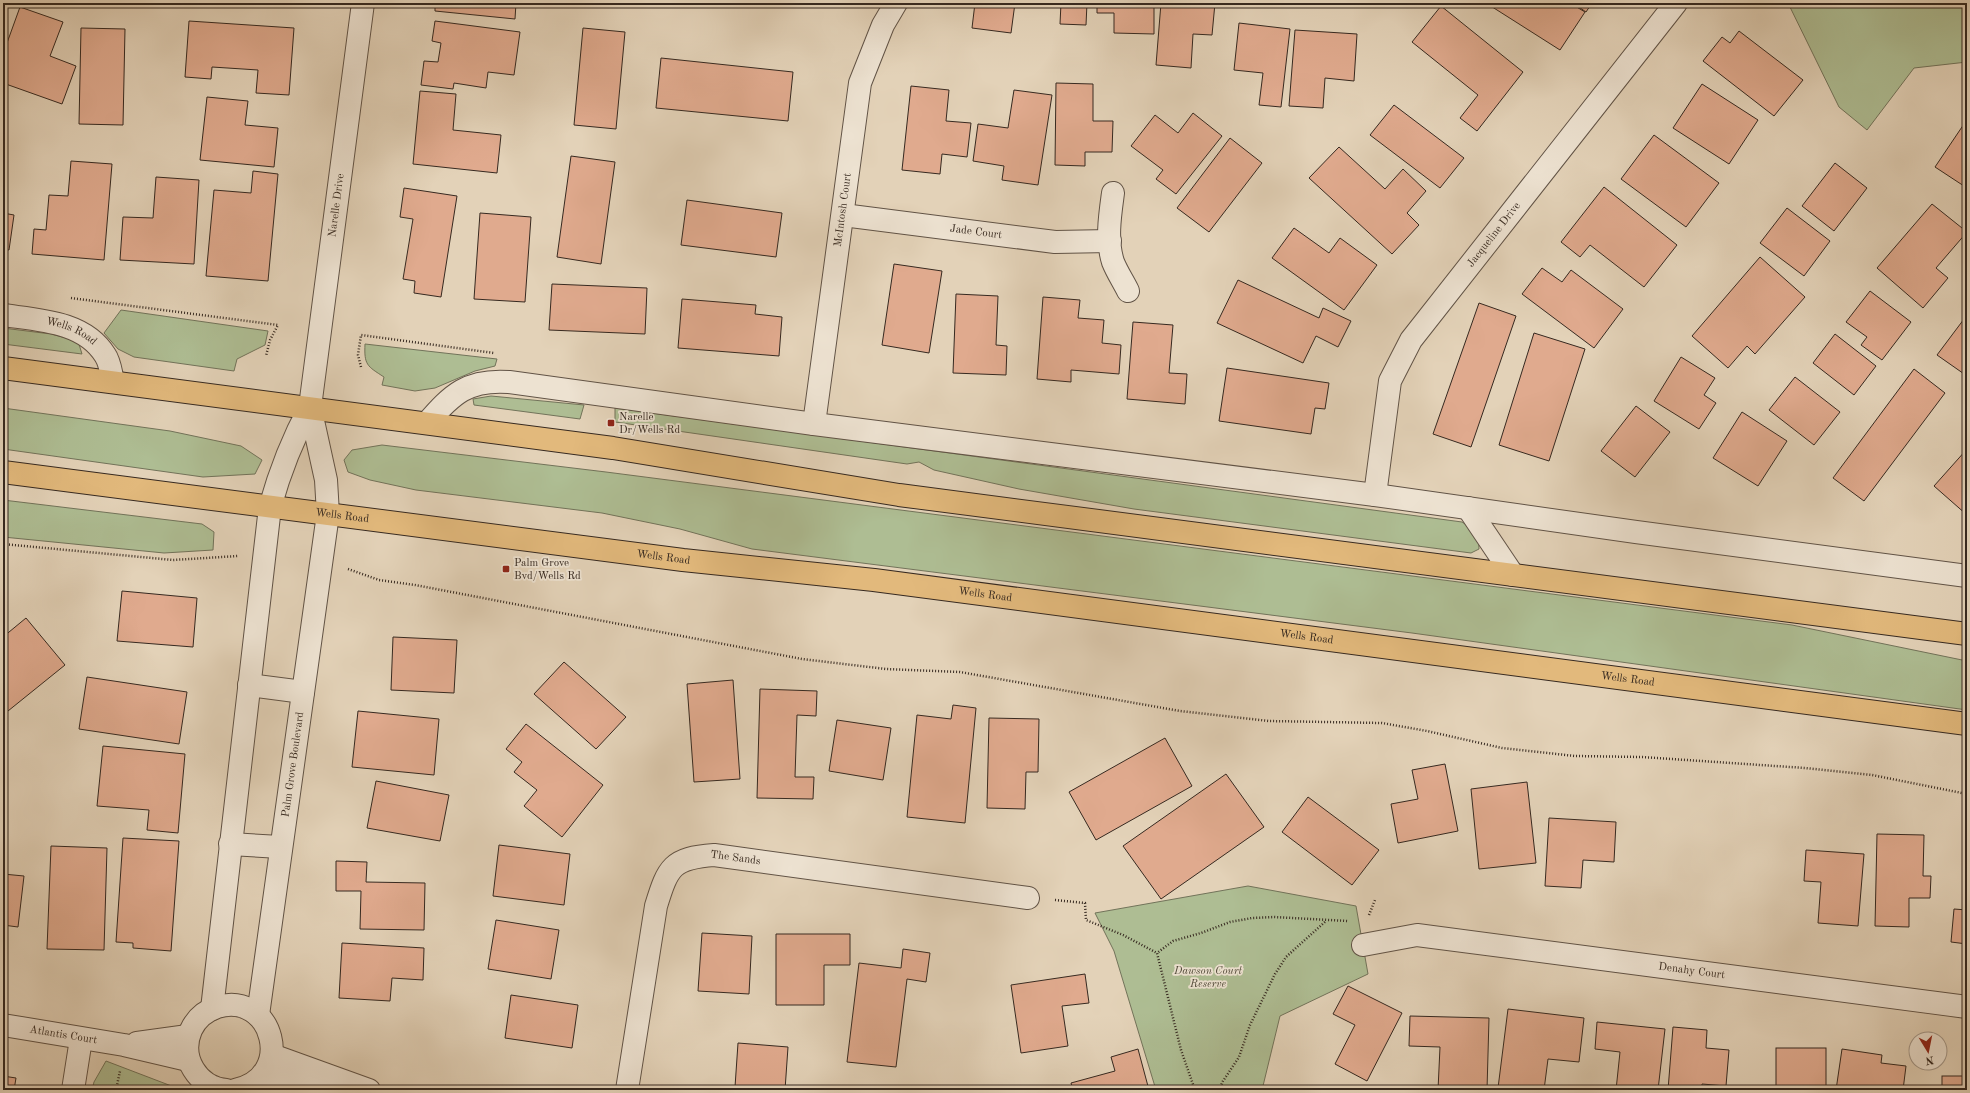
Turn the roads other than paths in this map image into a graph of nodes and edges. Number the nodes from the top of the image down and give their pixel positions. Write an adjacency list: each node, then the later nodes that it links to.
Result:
1 (363, 3): 11 (street, Narelle Drive)
2 (896, 3): 5 (street, McIntosh Court)
3 (1676, 3): 15 (street, Jacqueline Drive)
4 (1113, 193): 6 (street)
5 (843, 215): 6 (street, Jade Court); 13 (street, McIntosh Court)
6 (1110, 241): 7 (street)
7 (1128, 291)
8 (3, 315): 10 (street, Wells Road)
9 (3, 368): 10 (main road)
10 (113, 381): 11 (main road)
11 (310, 407): 12 (main road); 16 (street, Narelle Drive); 18 (street, Narelle Drive)
12 (427, 423): 13 (street); 19 (main road)
13 (814, 424): 15 (street)
14 (3, 472): 16 (main road, Wells Road)
15 (1375, 495): 17 (street)
16 (270, 507): 18 (main road, Wells Road); 22 (street)
17 (1468, 508): 19 (street); 20 (street)
18 (328, 514): 23 (street, Palm Grove Boulevard); 24 (main road, Wells Road)
19 (1512, 575): 21 (main road)
20 (1967, 576)
21 (1967, 634)
22 (249, 685): 23 (street); 25 (street)
23 (303, 692): 26 (street, Palm Grove Boulevard)
24 (1967, 724)
25 (230, 844): 26 (street); 30 (street)
26 (280, 847): 31 (street, Palm Grove Boulevard)
27 (1028, 898): 44 (street, The Sands)
28 (1363, 945): 29 (street, Denahy Court)
29 (1967, 1007)
30 (212, 1008): 31 (street); 33 (street)
31 (258, 1015): 36 (street)
32 (3, 1025): 34 (street, Atlantis Court)
33 (188, 1036): 35 (street, Atlantis Court); 37 (street)
34 (81, 1039): 35 (street, Atlantis Court); 40 (street)
35 (124, 1045): 37 (street, Atlantis Court)
36 (272, 1055): 38 (street); 39 (street)
37 (188, 1060): 41 (street)
38 (330, 1077): 39 (street); 43 (street)
39 (258, 1080): 42 (street)
40 (73, 1090)
41 (226, 1090)
42 (235, 1090)
43 (369, 1090)
44 (627, 1090)

